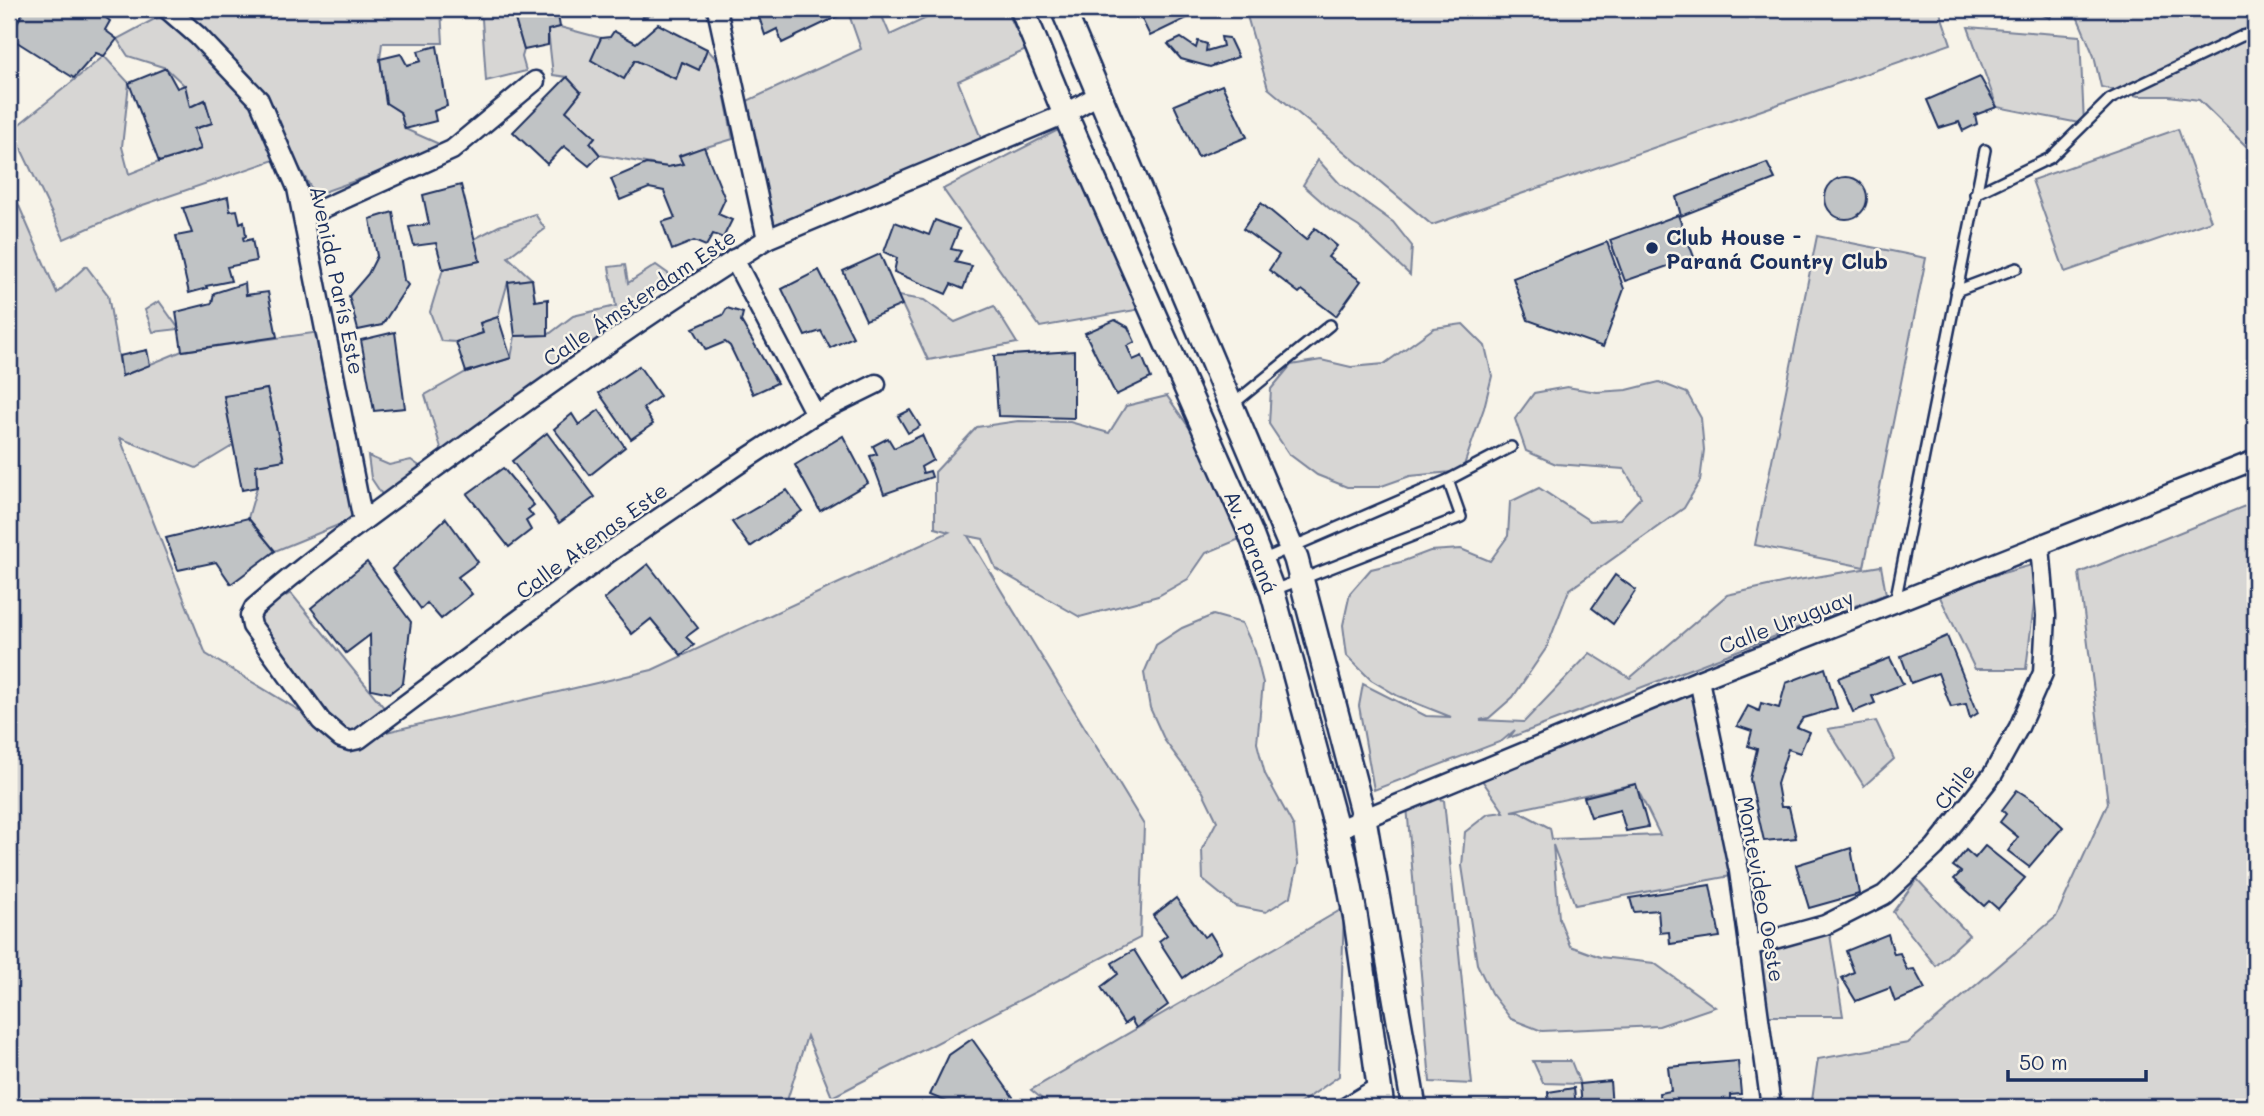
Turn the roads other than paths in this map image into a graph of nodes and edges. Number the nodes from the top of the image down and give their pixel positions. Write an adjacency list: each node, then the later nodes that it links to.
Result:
1 (717, 9): 12 (street)
2 (1022, 9): 8 (street, Av. Paraná)
3 (1063, 9): 7 (street, Av. Paraná)
4 (179, 13): 11 (street, Avenida París Este)
5 (2255, 33): 10 (lane)
6 (535, 80): 11 (street)
7 (1100, 94): 8 (street, Calle Ámsterdam Este); 18 (street, Av. Paraná)
8 (1065, 114): 12 (street, Calle Ámsterdam Este); 26 (street, Av. Paraná)
9 (1984, 150): 10 (lane)
10 (1975, 194): 15 (lane)
11 (304, 217): 23 (street, Avenida París Este)
12 (767, 239): 13 (street, Calle Ámsterdam Este)
13 (734, 259): 19 (street); 23 (street, Calle Ámsterdam Este)
14 (2017, 268): 15 (lane)
15 (1956, 291): 29 (lane)
16 (1330, 325): 18 (lane)
17 (876, 384): 19 (street, Calle Atenas Este)
18 (1232, 405): 25 (street, Av. Paraná)
19 (814, 414): 30 (street, Calle Atenas Este)
20 (1511, 447): 22 (lane)
21 (2255, 460): 24 (street, Calle Uruguay)
22 (1448, 480): 25 (lane); 27 (lane)
23 (363, 521): 30 (street, Calle Ámsterdam Este)
24 (2040, 546): 29 (street, Calle Uruguay); 34 (street, Chile)
25 (1292, 548): 26 (lane); 27 (street, Av. Paraná)
26 (1262, 560): 28 (street, Av. Paraná)
27 (1303, 580): 28 (lane); 32 (street, Av. Paraná)
28 (1272, 590): 33 (street, Av. Paraná)
29 (1895, 603): 31 (street, Calle Uruguay)
30 (250, 616)
31 (1699, 680): 32 (street, Calle Uruguay); 34 (street, Montevideo Oeste)
32 (1364, 819): 33 (street, Calle Uruguay); 37 (street, Av. Paraná)
33 (1336, 830): 35 (street, Av. Paraná)
34 (1749, 946): 38 (street, Montevideo Oeste)
35 (1380, 1097): 36 (street)
36 (1346, 1107)
37 (1414, 1107)
38 (1771, 1107)

